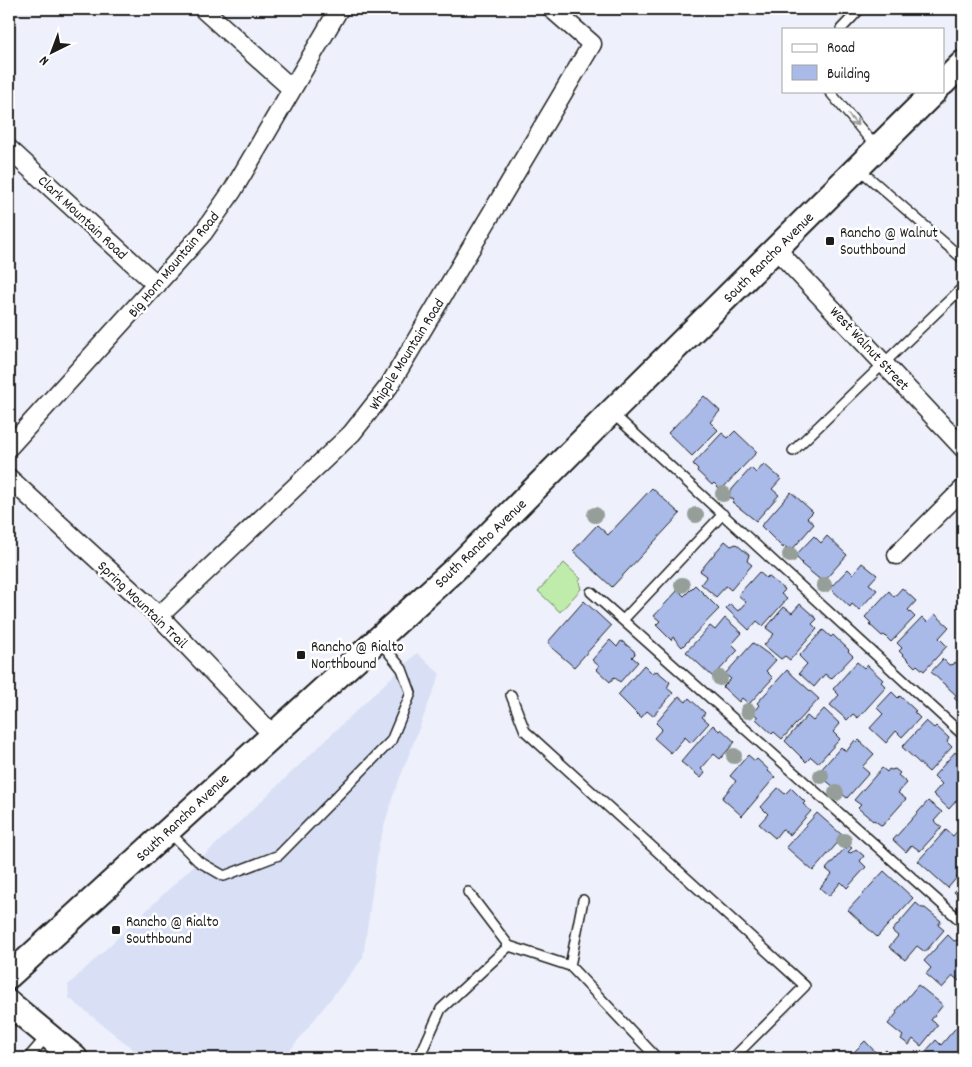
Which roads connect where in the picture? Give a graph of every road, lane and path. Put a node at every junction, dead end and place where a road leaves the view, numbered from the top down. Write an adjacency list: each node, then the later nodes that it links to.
1 (203, 9): 8 (street)
2 (339, 9): 8 (street, Big Horn Mountain Road)
3 (552, 9): 28 (street, Whipple Mountain Road)
4 (860, 9): 5 (lane)
5 (842, 28)
6 (963, 63): 7 (street)
7 (944, 82)
8 (292, 88): 16 (street, Big Horn Mountain Road)
9 (830, 92): 11 (lane, one-way to 11)
10 (934, 92): 11 (street, South Rancho Avenue)
11 (877, 148): 13 (street, South Rancho Avenue)
12 (9, 149): 16 (street, Clark Mountain Road)
13 (858, 168): 14 (street, South Rancho Avenue); 15 (lane)
14 (776, 249): 18 (street, West Walnut Street); 19 (street, South Rancho Avenue)
15 (963, 259)
16 (158, 285): 20 (street, Big Horn Mountain Road)
17 (963, 287): 18 (lane)
18 (884, 364): 21 (street, West Walnut Street); 22 (lane)
19 (611, 412): 25 (lane); 30 (street, South Rancho Avenue)
20 (9, 447)
21 (963, 448)
22 (793, 451)
23 (9, 478): 28 (street, Spring Mountain Trail)
24 (963, 490): 26 (street)
25 (723, 514): 29 (lane); 33 (lane)
26 (897, 555)
27 (592, 592): 29 (lane)
28 (159, 616): 32 (street, Spring Mountain Trail)
29 (623, 620): 37 (lane)
30 (378, 639): 32 (street, South Rancho Avenue); 34 (lane)
31 (511, 695): 47 (lane)
32 (272, 734): 34 (street, South Rancho Avenue)
33 (963, 735)
34 (168, 831): 40 (street, South Rancho Avenue)
35 (468, 892): 38 (lane)
36 (583, 900): 39 (lane)
37 (963, 923)
38 (509, 946): 39 (lane); 45 (lane)
39 (570, 966): 46 (lane)
40 (9, 976)
41 (9, 1003): 42 (street)
42 (48, 1035): 43 (lane); 44 (street)
43 (28, 1058)
44 (75, 1058)
45 (419, 1058)
46 (657, 1058)
47 (733, 1058)

